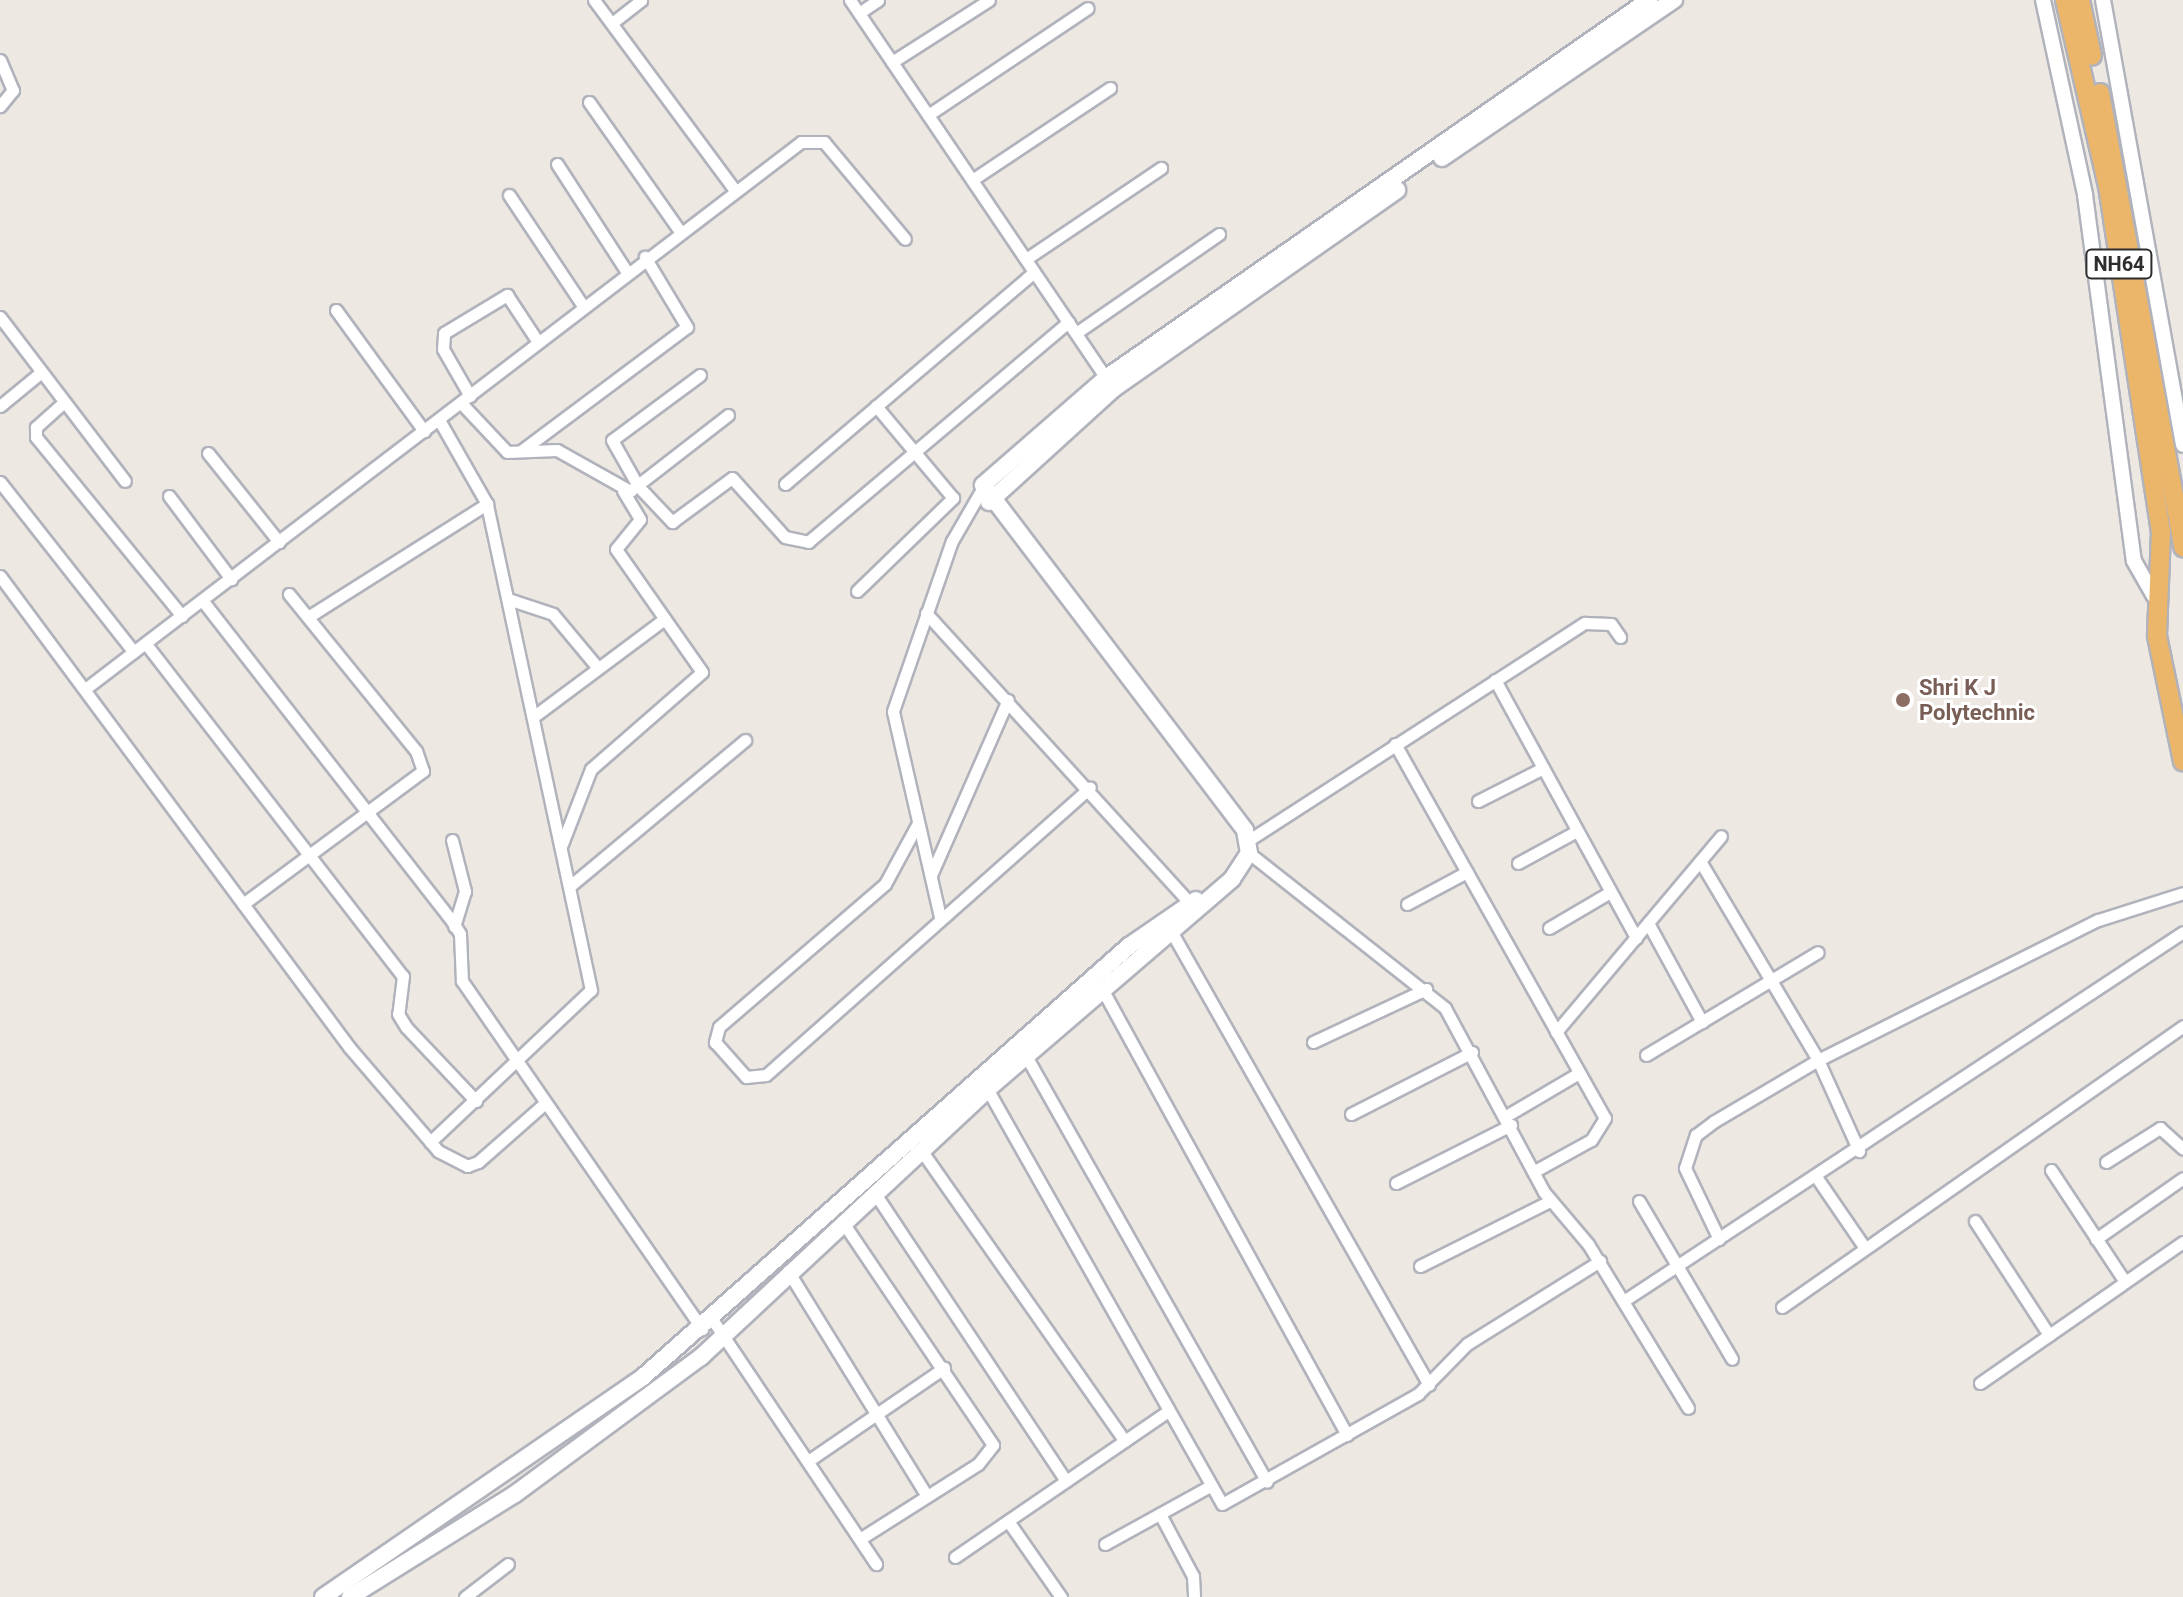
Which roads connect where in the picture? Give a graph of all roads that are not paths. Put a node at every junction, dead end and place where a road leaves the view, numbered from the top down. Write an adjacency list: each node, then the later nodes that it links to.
1 (594, 0): 14 (street)
2 (641, 0): 14 (street)
3 (850, 0): 13 (street)
4 (878, 0): 13 (street)
5 (989, 0): 16 (street)
6 (1649, 0): 41 (main road)
7 (1674, 0): 58 (main road)
8 (2043, 0): 67 (street)
9 (2065, 0): 67 (highway, NH64)
10 (2080, 0): 61 (highway, NH64)
11 (2103, 0): 49 (street, NH64)
12 (1088, 8): 20 (street)
13 (859, 13): 16 (street)
14 (612, 23): 24 (street)
15 (0, 60): 19 (street)
16 (892, 62): 20 (street)
17 (1110, 88): 23 (street)
18 (589, 102): 26 (street)
19 (0, 106)
20 (928, 115): 23 (street)
21 (557, 164): 31 (street)
22 (1161, 168): 30 (street)
23 (972, 180): 30 (street)
24 (733, 188): 26 (street); 28 (street)
25 (509, 195): 33 (street)
26 (679, 230): 29 (street)
27 (1219, 234): 37 (street)
28 (905, 239)
29 (645, 257): 31 (street); 50 (street)
30 (1026, 259): 32 (street)
31 (627, 272): 33 (street)
32 (1034, 272): 36 (street); 45 (street)
33 (583, 306): 38 (street)
34 (336, 310): 48 (street)
35 (0, 318): 39 (street)
36 (1068, 322): 37 (street); 52 (street)
37 (1076, 333): 41 (street)
38 (538, 342): 42 (street); 42 (street)
39 (40, 373): 43 (street); 44 (street)
40 (700, 375): 56 (street)
41 (1106, 378): 58 (main road)
42 (465, 399): 47 (street); 50 (street)
43 (64, 402): 53 (street); 71 (street)
44 (0, 406)
45 (876, 406): 52 (street); 55 (street)
46 (728, 415): 56 (street)
47 (439, 420): 48 (street); 60 (street)
48 (424, 431): 62 (street)
49 (2183, 445)
50 (521, 451): 57 (street)
51 (208, 453): 62 (street)
52 (917, 454): 56 (street); 65 (street)
53 (125, 481)
54 (0, 482): 76 (street)
55 (785, 484)
56 (638, 486): 57 (street)
57 (623, 491): 73 (street)
58 (986, 495): 70 (street); 94 (main road)
59 (169, 496): 64 (street)
60 (487, 504): 68 (street); 72 (street)
61 (2181, 539)
62 (279, 542): 64 (street)
63 (0, 576): 79 (street)
64 (231, 579): 69 (street)
65 (857, 591)
66 (289, 594): 72 (street)
67 (2154, 596): 84 (highway, NH64)
68 (508, 599): 77 (street); 81 (street)
69 (202, 600): 71 (street); 88 (street)
70 (926, 613): 80 (street); 89 (street)
71 (182, 616): 75 (street)
72 (308, 617): 88 (street)
73 (662, 621): 77 (street); 93 (street)
74 (1620, 637): 78 (street)
75 (146, 644): 76 (street); 95 (street)
76 (134, 652): 79 (street)
77 (598, 668): 81 (street)
78 (1495, 680): 83 (street); 85 (street)
79 (85, 689): 105 (street)
80 (1008, 700): 86 (street); 99 (street)
81 (533, 717): 93 (street)
82 (745, 740): 101 (street)
83 (1395, 744): 94 (street); 98 (street)
84 (2183, 761)
85 (1543, 768): 87 (street); 90 (street)
86 (1090, 787): 104 (street); 107 (street)
87 (1478, 801)
88 (368, 816): 95 (street); 109 (street)
89 (918, 823): 99 (street); 107 (street)
90 (1577, 831): 97 (street); 102 (street)
91 (1721, 836): 96 (street)
92 (452, 840): 109 (street)
93 (561, 846): 101 (street)
94 (1249, 847): 100 (main road); 117 (street)
95 (308, 858): 105 (street); 129 (street)
96 (1700, 861): 108 (street); 115 (street)
97 (1518, 863)
98 (1467, 872): 106 (street); 120 (street)
99 (931, 876): 107 (street)
100 (1232, 879): 104 (main road); 111 (main road)
101 (570, 886): 126 (street)
102 (1610, 892): 110 (street); 113 (street)
103 (2183, 893): 125 (street)
104 (1190, 903): 116 (main road)
105 (243, 904): 133 (street)
106 (1407, 904)
107 (940, 917)
108 (1648, 923): 113 (street); 118 (street)
109 (454, 926): 126 (street)
110 (1549, 928)
111 (1171, 931): 116 (main road); 165 (street)
112 (2183, 932): 136 (street)
113 (1636, 938): 120 (street)
114 (1818, 952): 115 (street)
115 (1772, 982): 118 (street); 125 (street)
116 (1098, 983): 124 (main road); 128 (main road); 169 (street)
117 (1426, 989): 121 (street); 122 (street)
118 (1702, 1022): 123 (street)
119 (2183, 1026): 151 (street)
120 (1556, 1032): 127 (street)
121 (1313, 1042)
122 (1472, 1052): 131 (street); 132 (street)
123 (1646, 1055)
124 (1026, 1056): 128 (main road); 173 (street)
125 (1818, 1060): 136 (street); 148 (street)
126 (518, 1063): 129 (street); 130 (street)
127 (1579, 1073): 132 (street); 139 (street)
128 (984, 1083): 135 (main road); 159 (main road); 167 (street)
129 (476, 1101): 133 (street)
130 (544, 1104): 133 (street); 159 (street)
131 (1351, 1114)
132 (1508, 1120): 139 (street); 142 (street)
133 (430, 1142)
134 (2183, 1149): 137 (street)
135 (921, 1150): 143 (main road); 170 (street)
136 (1859, 1151): 140 (street)
137 (2106, 1162)
138 (2051, 1170): 149 (street)
139 (1533, 1172): 144 (street)
140 (1817, 1178): 148 (street); 151 (street)
141 (2183, 1178): 149 (street)
142 (1396, 1183)
143 (874, 1192): 146 (main road); 172 (street)
144 (1550, 1201): 152 (street); 154 (street)
145 (1639, 1201): 153 (street)
146 (842, 1221): 155 (main road); 163 (street)
147 (1975, 1221): 161 (street)
148 (1719, 1239): 153 (street)
149 (2096, 1239): 156 (street)
150 (2183, 1242): 156 (street)
151 (1865, 1248): 158 (street)
152 (1600, 1261): 157 (street); 165 (street)
153 (1679, 1265): 157 (street); 162 (street)
154 (1420, 1266)
155 (787, 1271): 160 (main road); 168 (street)
156 (2125, 1282): 161 (street)
157 (1625, 1300): 166 (street)
158 (1782, 1307)
159 (707, 1324): 160 (street); 183 (main road)
160 (723, 1335): 171 (street); 183 (main road)
161 (2049, 1335): 164 (street)
162 (1732, 1359)
163 (944, 1368): 168 (street); 175 (street)
164 (1980, 1383)
165 (1429, 1385): 169 (street)
166 (1688, 1408)
167 (1168, 1411): 170 (street); 174 (street)
168 (876, 1414): 171 (street); 175 (street)
169 (1347, 1435): 173 (street)
170 (1125, 1441): 172 (street)
171 (808, 1461): 178 (street)
172 (1066, 1481): 177 (street)
173 (1267, 1482): 174 (street)
174 (1210, 1486): 176 (street)
175 (927, 1496): 178 (street)
176 (1160, 1514): 179 (street); 187 (street)
177 (1008, 1521): 180 (street); 186 (street)
178 (860, 1539): 182 (street)
179 (1105, 1544)
180 (955, 1557)
181 (508, 1564): 185 (street)
182 (876, 1564)
183 (352, 1592): 184 (main road)
184 (323, 1597)
185 (465, 1597)
186 (1061, 1597)
187 (1194, 1597)

